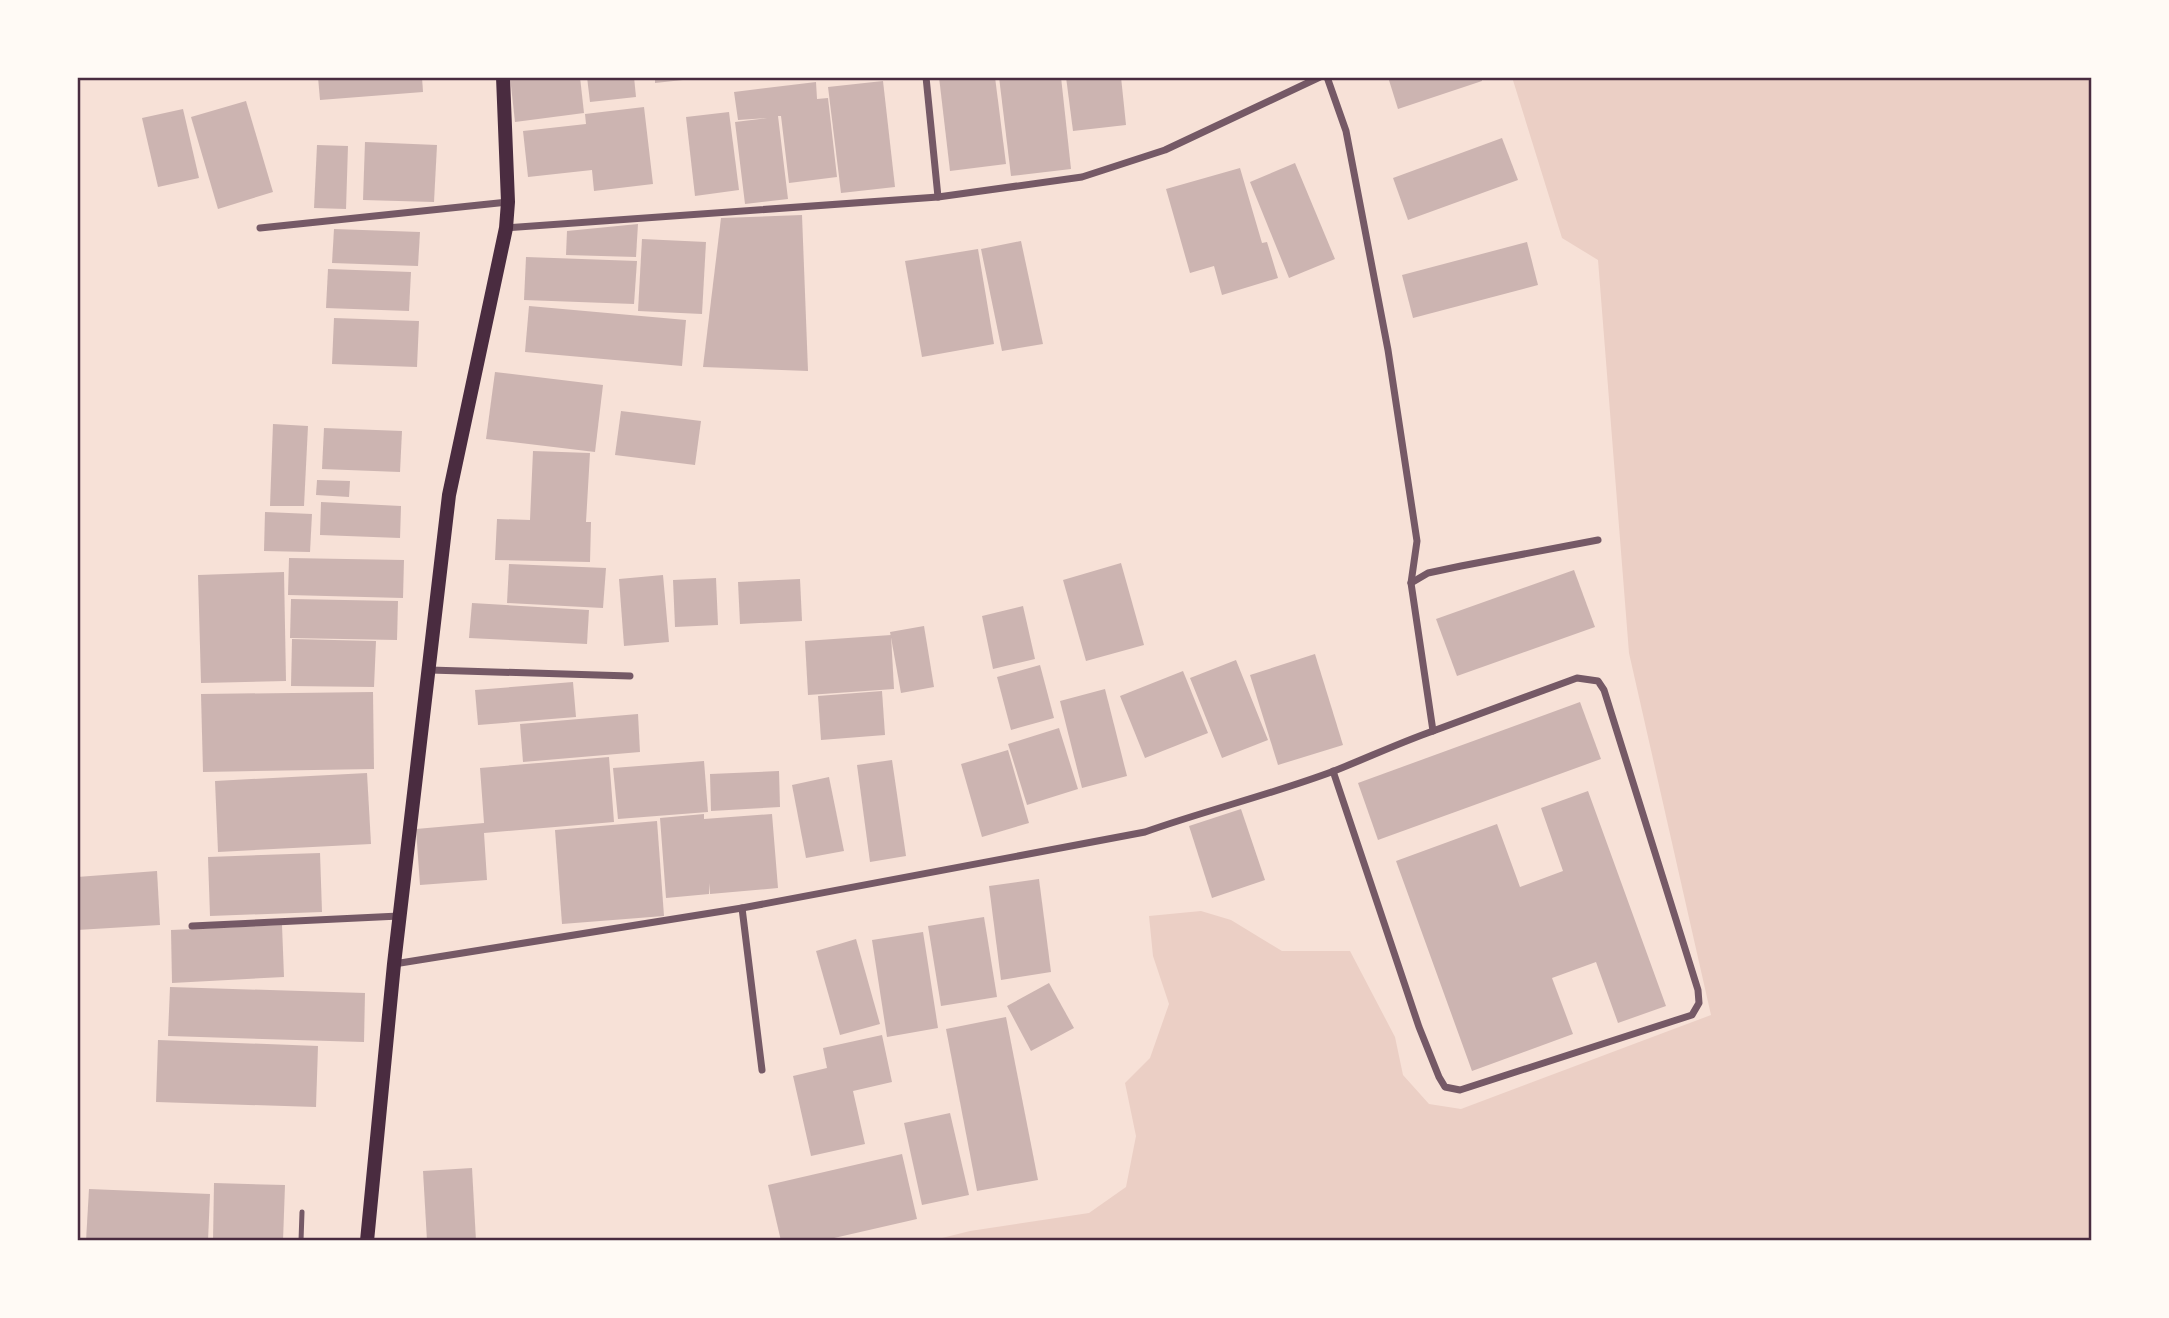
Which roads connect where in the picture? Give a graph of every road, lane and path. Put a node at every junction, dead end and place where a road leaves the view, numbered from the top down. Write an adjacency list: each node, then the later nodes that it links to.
1 (503, 77): 6 (main road)
2 (926, 77): 5 (street)
3 (1320, 77): 5 (street)
4 (1327, 77): 10 (street)
5 (938, 197): 8 (street)
6 (508, 202): 7 (street); 8 (main road)
7 (260, 228)
8 (506, 228): 11 (main road)
9 (1598, 540): 10 (street)
10 (1411, 583): 13 (street)
11 (430, 670): 12 (street); 16 (main road)
12 (630, 676)
13 (1433, 731): 14 (street); 14 (street)
14 (1333, 771): 15 (street)
15 (742, 908): 18 (street); 19 (street)
16 (400, 916): 17 (street); 18 (main road)
17 (192, 926)
18 (394, 964): 22 (main road)
19 (762, 1070)
20 (302, 1212): 21 (lane)
21 (301, 1241)
22 (367, 1241)

